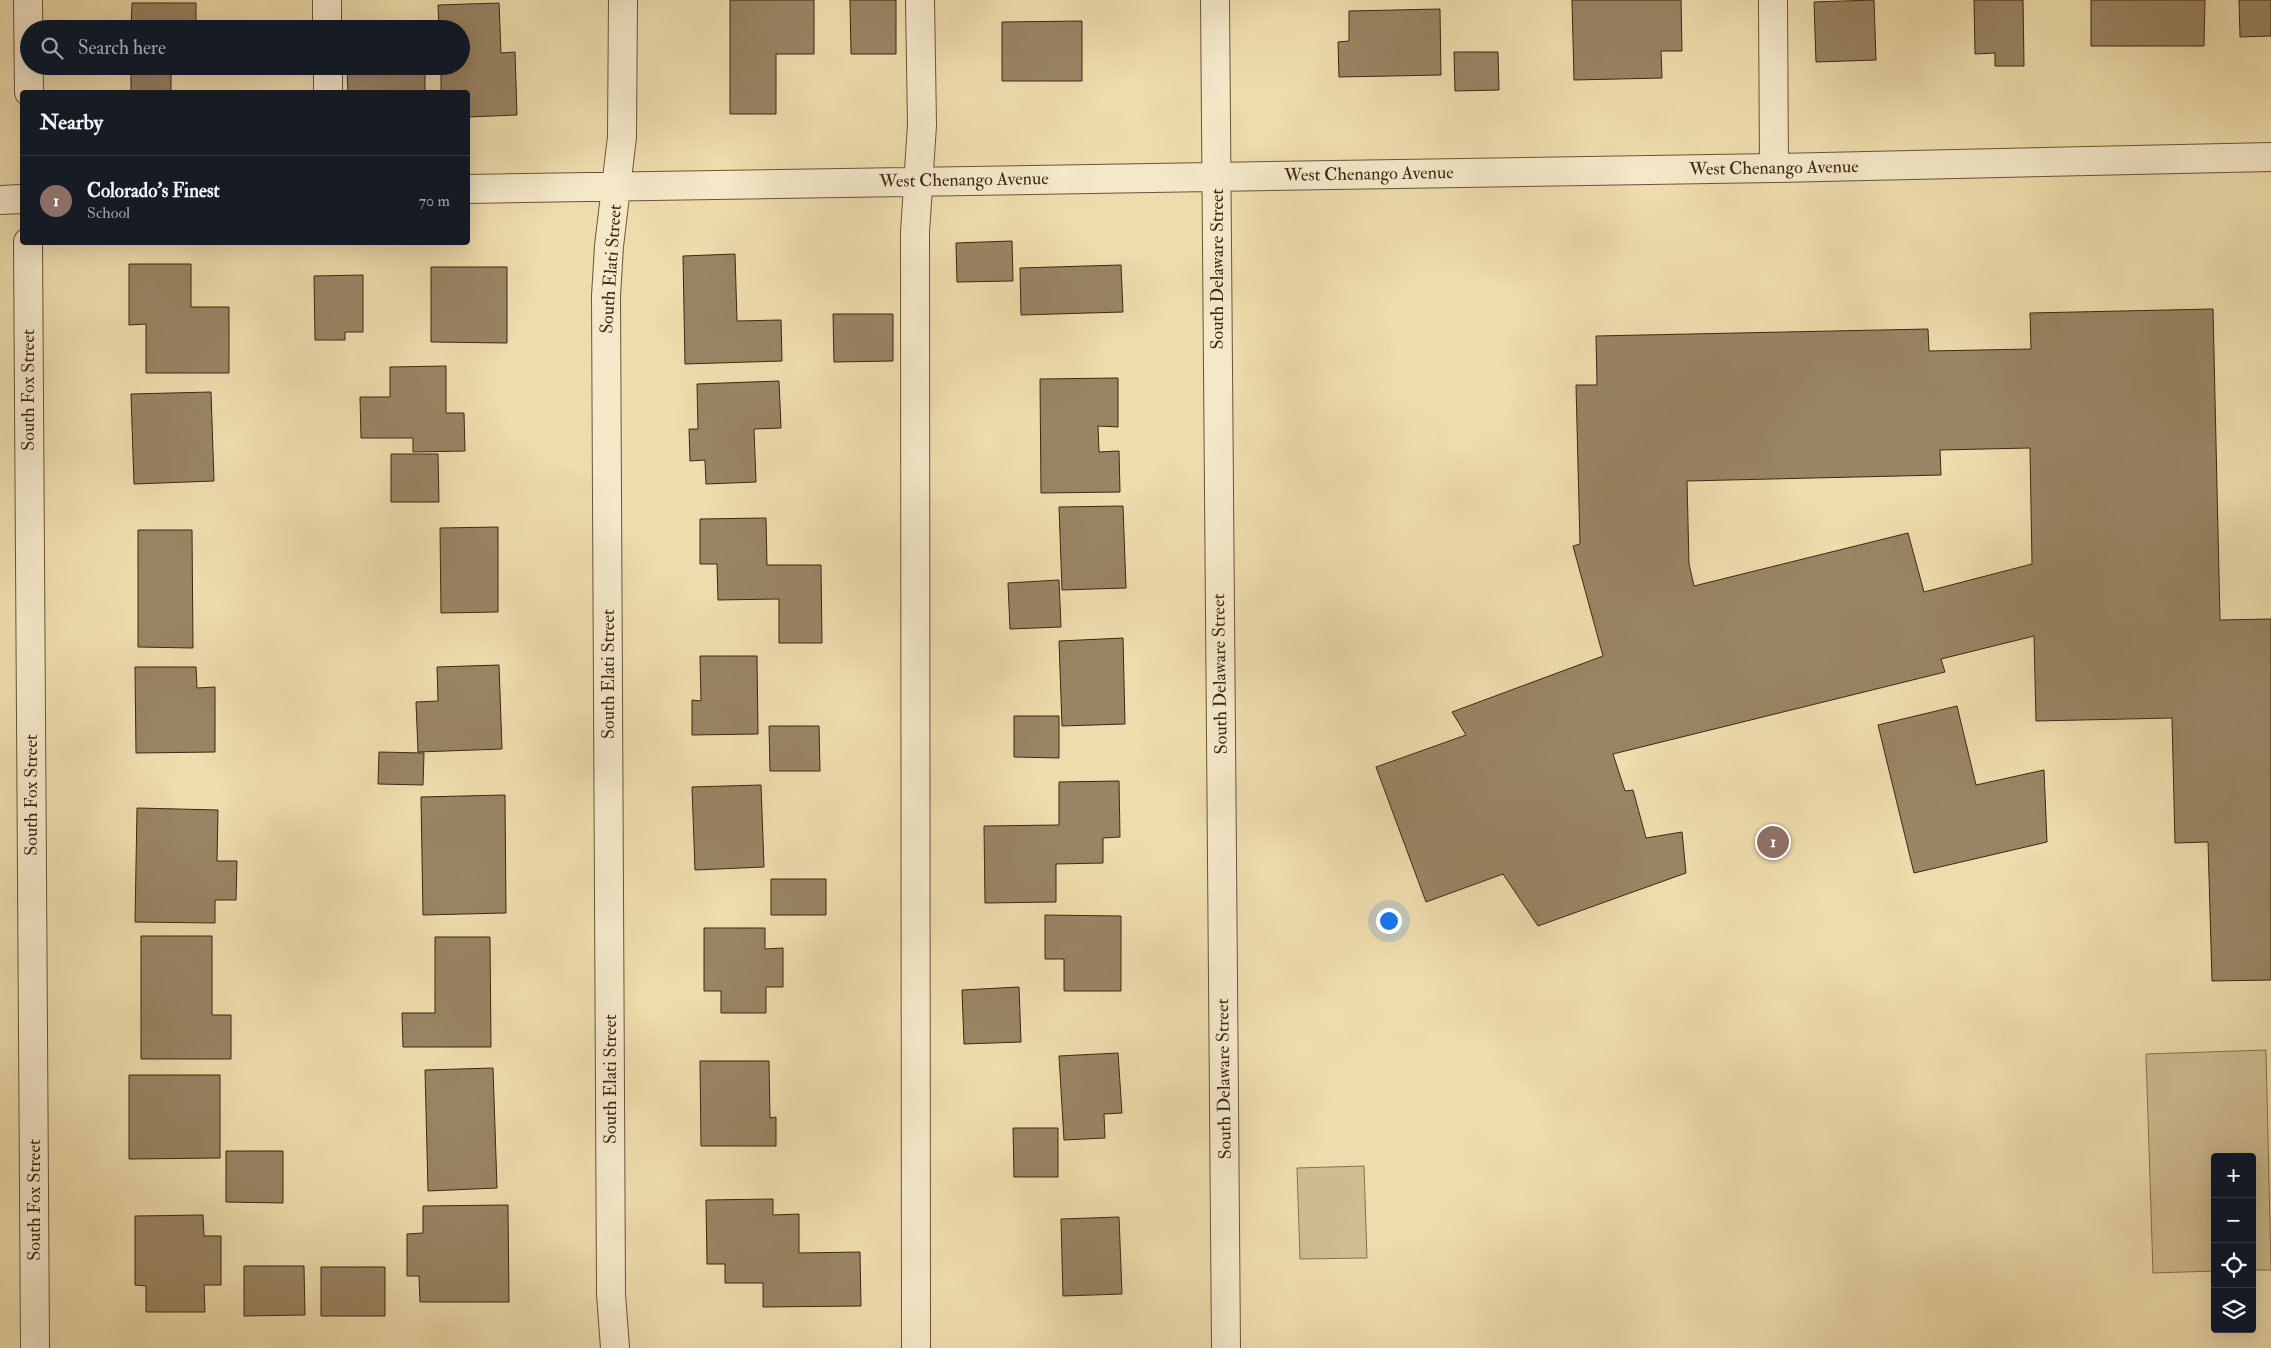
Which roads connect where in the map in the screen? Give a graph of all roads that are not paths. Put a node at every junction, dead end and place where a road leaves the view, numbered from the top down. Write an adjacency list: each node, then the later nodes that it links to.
1 (28, 0): 7 (street)
2 (327, 0): 8 (street)
3 (623, 0): 17 (street, South Elati Street)
4 (920, 0): 16 (street)
5 (1215, 0): 15 (street, South Delaware Street)
6 (1773, 0): 14 (street)
7 (28, 20)
8 (327, 20)
9 (29, 75): 11 (street)
10 (328, 75): 12 (street)
11 (29, 90)
12 (328, 90)
13 (2271, 157): 14 (street, West Chenango Avenue)
14 (1774, 168): 15 (street, West Chenango Avenue)
15 (1216, 177): 16 (street, West Chenango Avenue); 25 (street, South Delaware Street)
16 (917, 181): 17 (street, West Chenango Avenue); 24 (street)
17 (616, 186): 18 (street, West Chenango Avenue); 23 (street, South Elati Street)
18 (470, 189)
19 (0, 200): 20 (street)
20 (20, 200)
21 (28, 245): 22 (street, South Fox Street)
22 (35, 1348)
23 (615, 1348)
24 (916, 1348)
25 (1226, 1348)

